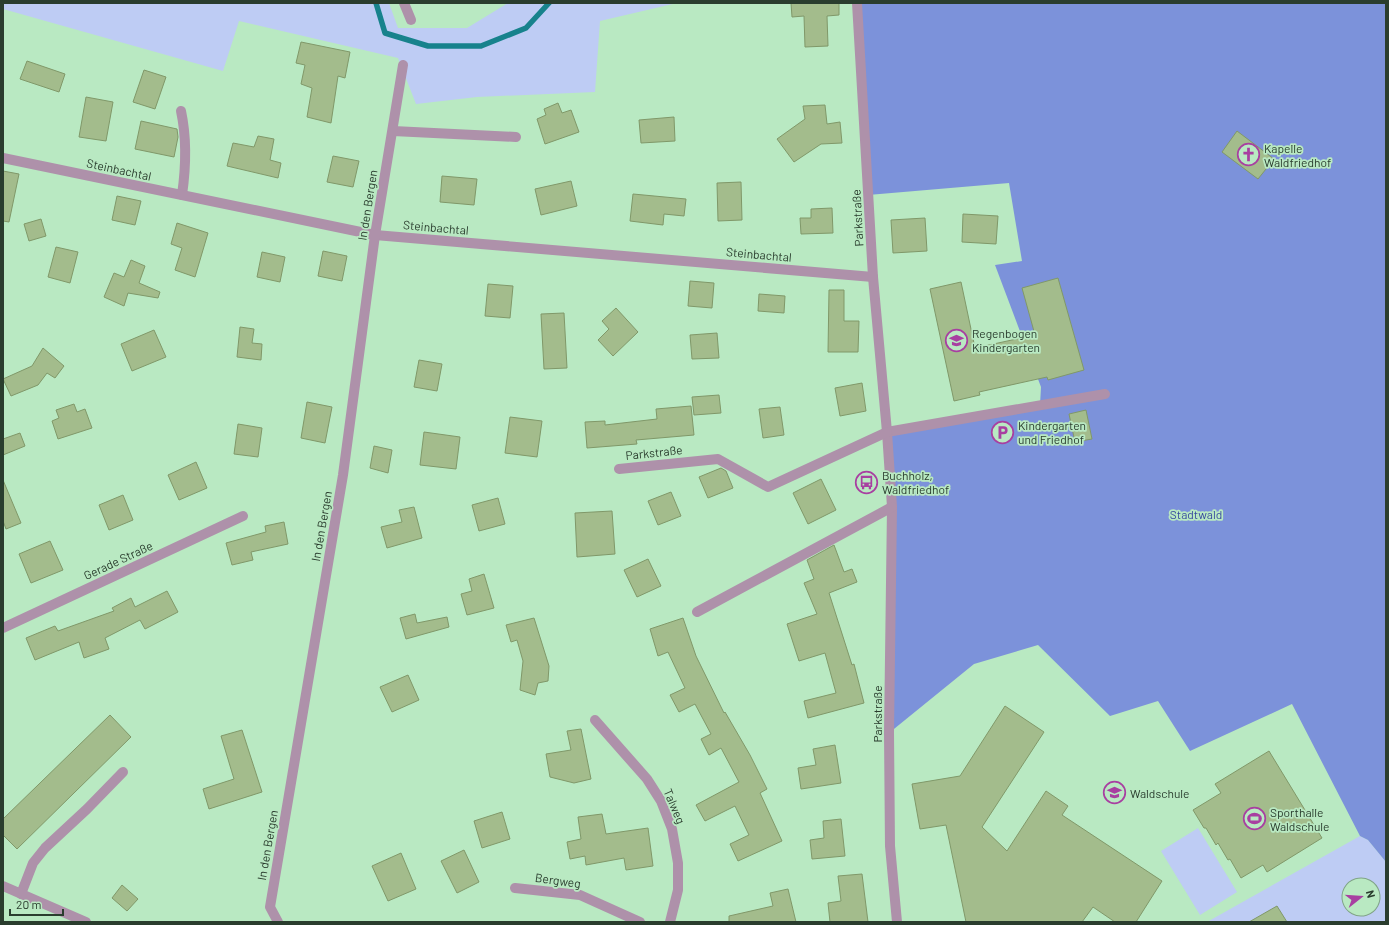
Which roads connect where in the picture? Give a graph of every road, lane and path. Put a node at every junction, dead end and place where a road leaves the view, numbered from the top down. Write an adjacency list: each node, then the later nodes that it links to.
1 (404, 3): 3 (street)
2 (857, 3): 11 (street, Parkstraße)
3 (411, 20)
4 (403, 65): 6 (street, In den Bergen)
5 (181, 111): 9 (street)
6 (392, 131): 7 (street); 10 (street, In den Bergen)
7 (516, 137)
8 (3, 158): 9 (street, Steinbachtal)
9 (182, 195): 10 (street, Steinbachtal)
10 (375, 235): 11 (street, Steinbachtal); 25 (street, In den Bergen)
11 (873, 277): 13 (street, Parkstraße)
12 (1105, 394): 13 (street)
13 (887, 432): 14 (street, Parkstraße); 15 (street, Parkstraße)
14 (619, 469)
15 (892, 507): 17 (street); 28 (street, Parkstraße)
16 (243, 516): 18 (street, Gerade Straße)
17 (697, 612)
18 (3, 628)
19 (595, 720): 27 (street, Talweg)
20 (123, 772): 23 (street)
21 (3, 886): 23 (street)
22 (516, 888): 26 (street, Bergweg)
23 (21, 894): 24 (street)
24 (86, 922)
25 (278, 922)
26 (640, 922)
27 (670, 922)
28 (897, 922)

